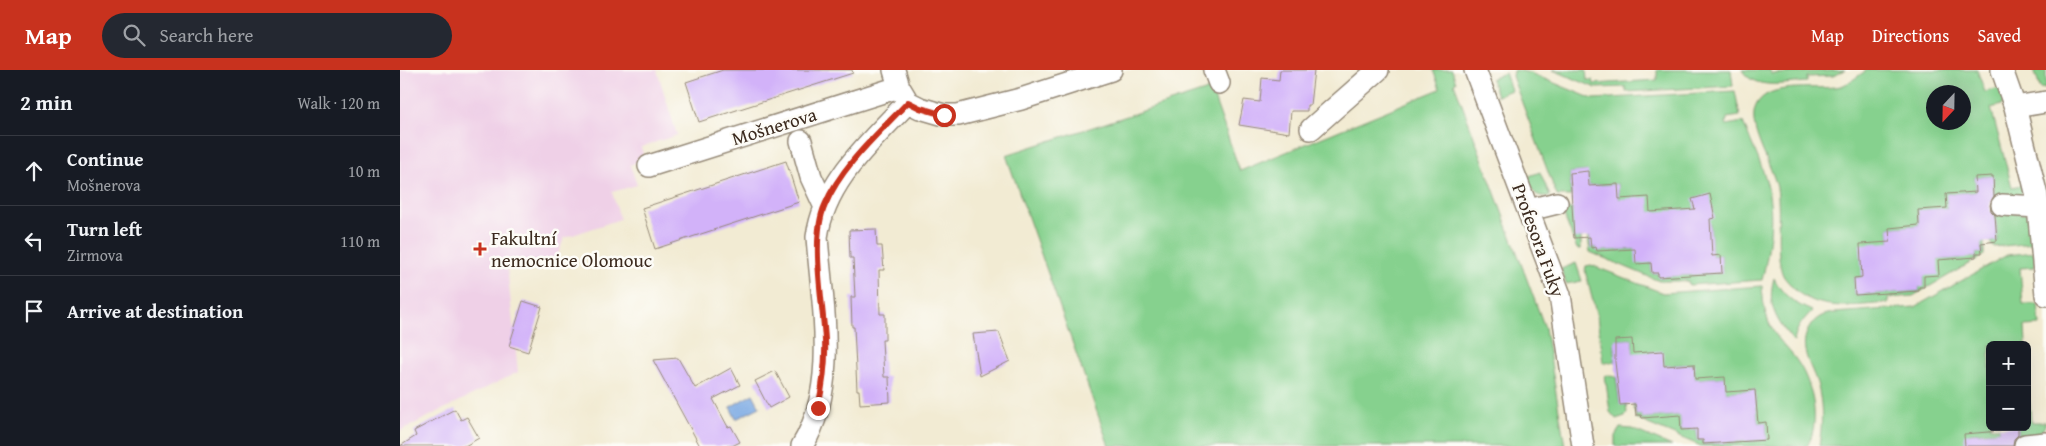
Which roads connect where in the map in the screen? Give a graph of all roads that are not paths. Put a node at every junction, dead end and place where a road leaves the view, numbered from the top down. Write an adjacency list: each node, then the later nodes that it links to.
1 (1111, 70): 5 (street)
2 (1378, 70): 8 (street)
3 (1475, 70): 15 (street, Profesora Fuky)
4 (2002, 70): 7 (street)
5 (901, 86): 10 (street, Mošnerova); 12 (street)
6 (2046, 102): 7 (street)
7 (2015, 107): 14 (street)
8 (1310, 129)
9 (801, 140): 12 (street)
10 (649, 166)
11 (1557, 203): 15 (street)
12 (824, 205): 20 (street)
13 (2002, 205): 14 (street)
14 (2039, 207): 16 (street)
15 (1529, 210): 21 (street, Profesora Fuky)
16 (2044, 239): 17 (street)
17 (2046, 295)
18 (2046, 443): 19 (street)
19 (2025, 445)
20 (802, 446)
21 (1583, 446)

